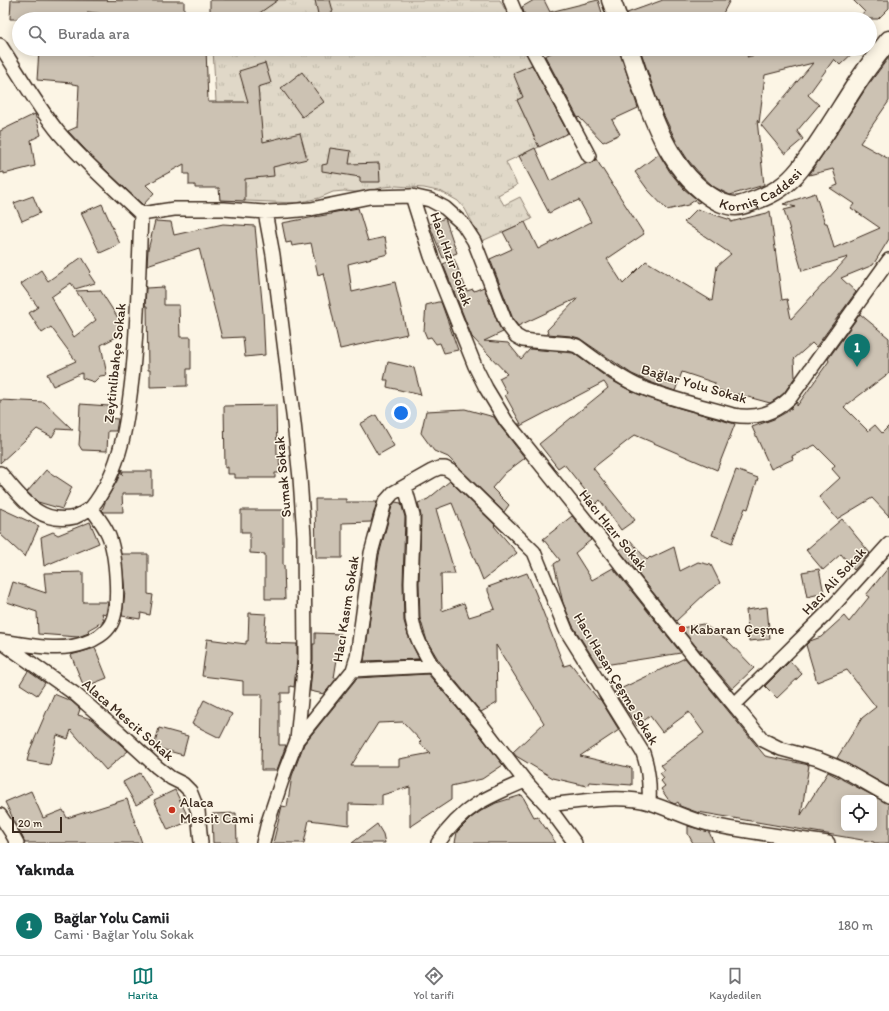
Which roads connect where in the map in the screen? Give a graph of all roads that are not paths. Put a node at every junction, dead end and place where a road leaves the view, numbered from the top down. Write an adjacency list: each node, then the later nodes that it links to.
1 (510, 0): 3 (street)
2 (611, 0): 4 (main road)
3 (515, 12)
4 (615, 12)
5 (889, 40): 8 (main road, Korniş Caddesi)
6 (0, 45): 12 (street)
7 (536, 56): 9 (street)
8 (632, 56)
9 (588, 156)
10 (412, 196): 11 (street, Bağlar Yolu Sokak); 13 (street, Bağlar Yolu Sokak); 21 (street, Hacı Hızır Sokak)
11 (265, 212): 12 (street, Bağlar Yolu Sokak); 22 (street, Sumak Sokak)
12 (141, 214): 16 (street, Zeytinlibahçe Sokak)
13 (889, 260)
14 (0, 473): 16 (street)
15 (405, 487): 19 (street); 20 (street, Hacı Kasım Sokak); 25 (street, Hacı Hasan Çeşme Sokak)
16 (91, 508): 18 (street)
17 (889, 544): 21 (street, Hacı Ali Sokak)
18 (0, 641): 29 (street, Alaca Mescit Sokak)
19 (432, 666): 20 (street); 23 (street)
20 (353, 670): 22 (street, Hacı Kasım Sokak)
21 (734, 705): 24 (street, Hacı Hızır Sokak)
22 (297, 740): 30 (street, Hacı Kasım Sokak)
23 (525, 781): 26 (street); 31 (street)
24 (889, 796)
25 (649, 803): 26 (street); 33 (street)
26 (547, 805): 32 (street)
27 (0, 815): 28 (street)
28 (17, 843)
29 (201, 843)
30 (263, 843)
31 (438, 843)
32 (575, 843)
33 (828, 843)

